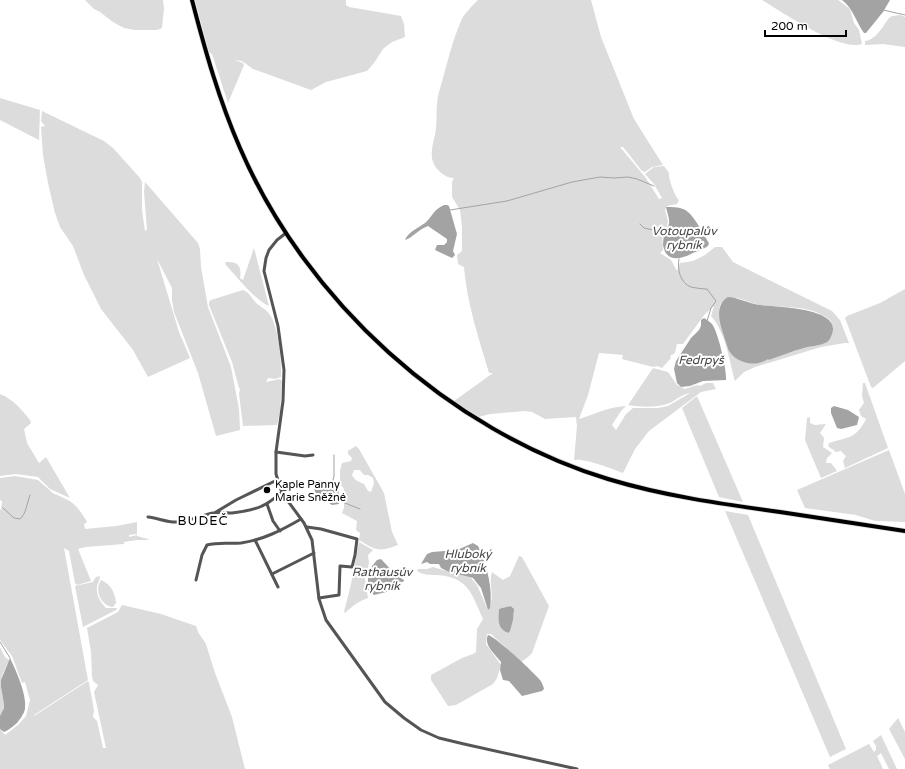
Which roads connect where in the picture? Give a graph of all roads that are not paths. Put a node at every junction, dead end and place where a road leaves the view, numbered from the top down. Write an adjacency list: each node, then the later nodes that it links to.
1 (192, 0): 2 (main road)
2 (286, 233): 3 (street); 14 (main road)
3 (276, 452): 4 (street); 5 (street)
4 (313, 455)
5 (277, 480): 7 (street); 9 (street)
6 (300, 482): 7 (street)
7 (282, 493): 8 (street); 11 (street)
8 (267, 504): 9 (street); 13 (street)
9 (214, 513): 10 (street)
10 (148, 517)
11 (301, 519): 12 (street); 13 (street)
12 (307, 527): 16 (street); 20 (street)
13 (280, 531): 15 (street)
14 (905, 531)
15 (255, 540): 17 (street); 18 (street)
16 (314, 553): 17 (street); 20 (street)
17 (272, 574): 19 (street)
18 (196, 580)
19 (278, 587)
20 (319, 598): 21 (street)
21 (575, 769)

